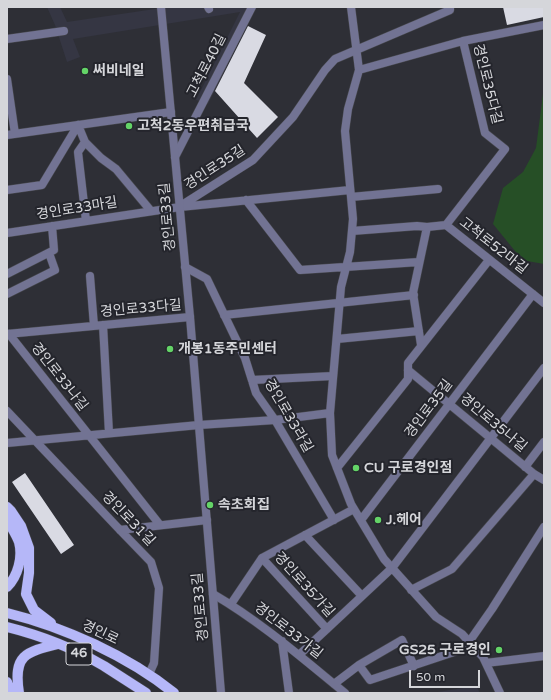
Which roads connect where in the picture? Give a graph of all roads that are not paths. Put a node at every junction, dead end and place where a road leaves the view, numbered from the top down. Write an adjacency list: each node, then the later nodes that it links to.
1 (161, 7): 12 (street, 경인로33길)
2 (252, 7): 17 (street, 고척로40길)
3 (351, 7): 9 (street)
4 (450, 7): 9 (street, 경인로35길)
5 (544, 25): 8 (street, 경인로35다길)
6 (64, 31): 7 (street)
7 (7, 39)
8 (463, 41): 10 (street, 경인로35다길); 16 (street, 경인로35다길)
9 (356, 49): 10 (street); 22 (street, 경인로35길)
10 (359, 70): 20 (street)
11 (7, 80): 14 (street)
12 (171, 112): 13 (street); 17 (street, 경인로33길)
13 (78, 125): 14 (street); 15 (street); 18 (street)
14 (11, 134)
15 (85, 142): 23 (street, 경인로33마길); 24 (street)
16 (505, 149): 26 (street, 고척로52마길)
17 (175, 158): 22 (street, 경인로33길)
18 (7, 190)
19 (438, 190): 20 (street, 경인로35길)
20 (350, 193): 21 (street, 경인로35길); 28 (street)
21 (246, 200): 22 (street, 경인로35길); 34 (street)
22 (180, 207): 23 (street, 경인로33마길); 33 (street, 경인로33길)
23 (151, 211): 24 (street, 경인로33마길)
24 (86, 221): 25 (street, 경인로33마길)
25 (52, 226): 29 (street, 경인로33마길); 30 (street)
26 (446, 226): 27 (street); 31 (street, 고척로52마길)
27 (427, 227): 28 (street); 32 (street)
28 (352, 231): 34 (street)
29 (7, 233)
30 (48, 253): 35 (street); 37 (street)
31 (489, 260): 38 (street, 고척로52마길); 49 (street)
32 (420, 262): 34 (street); 39 (street)
33 (185, 267): 42 (street, 경인로33라길); 43 (street, 경인로33길)
34 (346, 268): 40 (street)
35 (7, 274)
36 (90, 276): 45 (street, 경인로33다길)
37 (7, 294)
38 (533, 294): 41 (street, 고척로52마길); 54 (street, 경인로35길)
39 (414, 296): 40 (street); 46 (street)
40 (340, 302): 42 (street); 48 (street)
41 (544, 302)
42 (224, 315): 53 (street, 경인로33라길)
43 (190, 317): 44 (street, 경인로33다길); 58 (street, 경인로33길)
44 (103, 325): 45 (street, 경인로33다길); 59 (street, 경인로33나길)
45 (94, 326): 47 (street, 경인로33다길)
46 (419, 331): 48 (street); 49 (street)
47 (8, 334): 60 (street, 경인로33나길)
48 (337, 339): 52 (street)
49 (421, 345): 51 (street)
50 (544, 368): 61 (street)
51 (408, 370): 54 (street, 경인로35나길); 66 (street)
52 (333, 376): 53 (street); 56 (street)
53 (252, 380): 57 (street, 경인로33라길)
54 (450, 403): 61 (street, 경인로35나길); 74 (street, 경인로35길)
55 (7, 411): 62 (street, 경인로31길)
56 (330, 413): 57 (street); 66 (street)
57 (275, 420): 58 (street); 73 (street, 경인로33라길)
58 (199, 425): 59 (street); 72 (street, 경인로33길)
59 (109, 433): 60 (street)
60 (89, 435): 62 (street); 75 (street, 경인로33나길)
61 (491, 438): 65 (street, 경인로35나길); 80 (street)
62 (34, 440): 64 (street); 77 (street, 경인로31길)
63 (544, 442): 65 (street)
64 (7, 443)
65 (525, 467): 67 (street, 경인로35나길)
66 (337, 468): 70 (street)
67 (534, 474): 68 (street, 경인로35나길); 82 (street)
68 (544, 480)
69 (7, 507): 89 (main road)
70 (354, 509): 73 (street, 경인로35가길); 74 (street)
71 (7, 519): 81 (main road)
72 (207, 520): 75 (street); 83 (street, 경인로33길)
73 (334, 520): 78 (street, 경인로35가길)
74 (361, 520): 80 (street)
75 (160, 525): 77 (street)
76 (544, 527): 92 (street)
77 (120, 530): 98 (street, 경인로31길)
78 (305, 535): 79 (street, 경인로35가길); 84 (street)
79 (262, 558): 85 (street, 경인로35가길); 88 (street, 경인로35가길)
80 (392, 568): 82 (street); 84 (street)
81 (7, 587)
82 (411, 590): 92 (street)
83 (213, 594): 85 (street, 경인로33가길); 105 (street, 경인로33길)
84 (362, 596): 88 (street)
85 (231, 604): 90 (street, 경인로33가길)
86 (7, 613): 89 (main road, 경인로 / 46)
87 (7, 627): 91 (main road, 경인로 / 46)
88 (327, 629): 93 (street)
89 (61, 630): 98 (main road, 경인로 / 46)
90 (282, 641): 93 (street, 경인로33가길); 106 (street)
91 (58, 644): 102 (main road); 103 (main road, 경인로 / 46)
92 (470, 644): 95 (street); 97 (street)
93 (299, 655): 100 (street, 경인로33가길)
94 (544, 656): 95 (street)
95 (486, 663): 108 (street)
96 (358, 665): 97 (street); 97 (street); 100 (street)
97 (414, 666)
98 (148, 674): 104 (main road, 경인로 / 46)
99 (7, 682): 101 (main road)
100 (334, 684): 107 (street, 경인로33가길)
101 (11, 693)
102 (19, 693)
103 (146, 693)
104 (174, 693)
105 (221, 693)
106 (289, 693)
107 (345, 693)
108 (500, 693)

